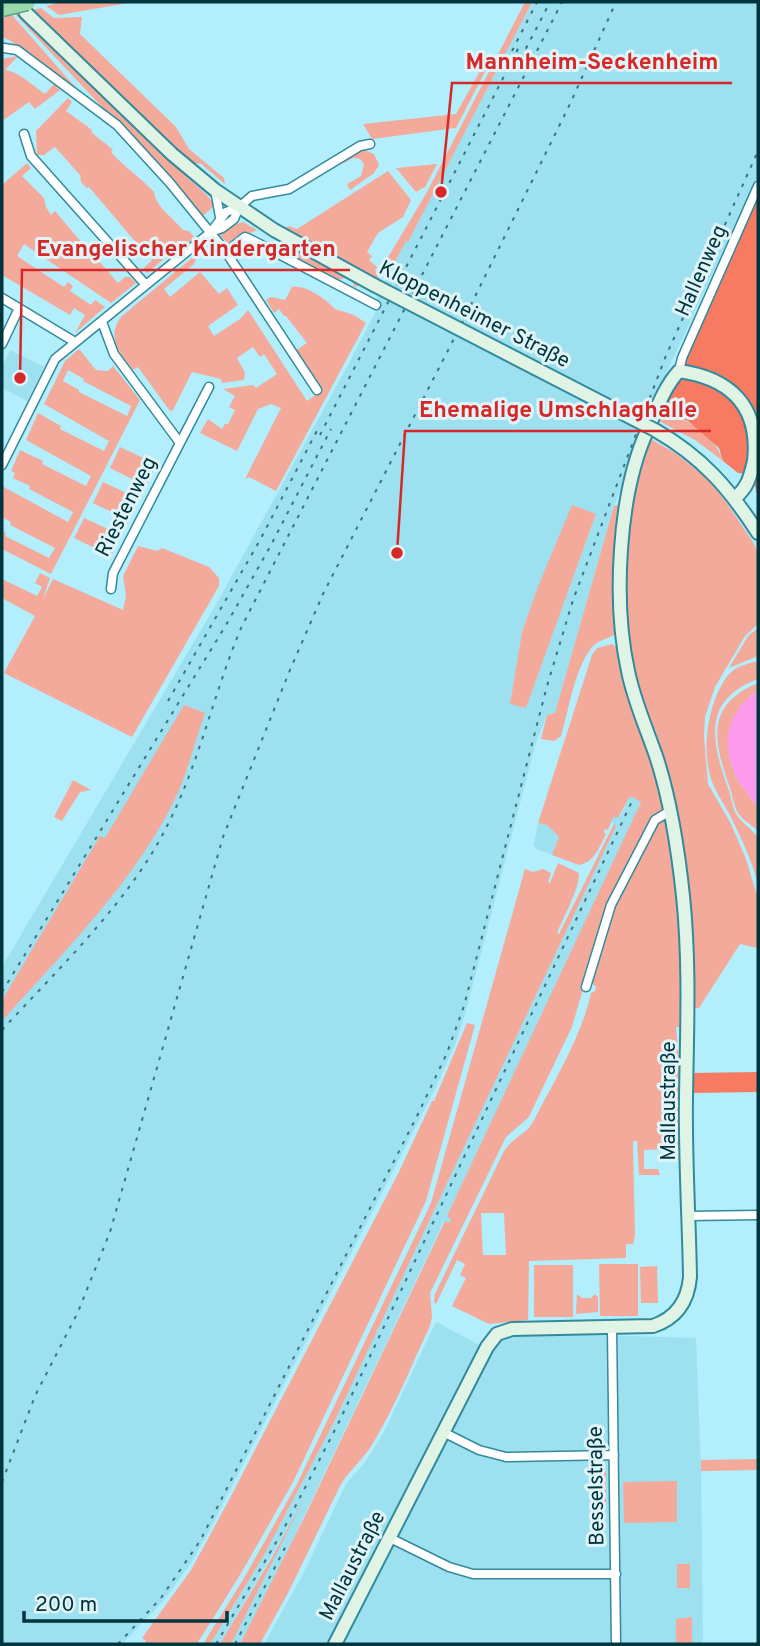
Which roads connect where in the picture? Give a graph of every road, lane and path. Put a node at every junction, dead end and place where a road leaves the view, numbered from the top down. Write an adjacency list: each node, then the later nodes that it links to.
1 (26, 7): 2 (highway, bridge); 7 (street, Kloppenheimer Straße)
2 (2, 8)
3 (4, 48): 10 (street)
4 (24, 134): 14 (street)
5 (370, 144): 8 (street)
6 (758, 187): 21 (street, Hallenweg)
7 (215, 190): 8 (street, Kloppenheimer Straße); 9 (street)
8 (239, 207): 9 (street); 10 (street); 26 (street, Kloppenheimer Straße, bridge)
9 (220, 217): 10 (street)
10 (211, 232): 13 (street); 14 (street)
11 (255, 233): 12 (street)
12 (245, 237): 13 (street); 16 (street)
13 (226, 252): 23 (street)
14 (146, 285): 18 (street)
15 (2, 298): 17 (street)
16 (376, 305)
17 (19, 308): 19 (street); 20 (street)
18 (102, 322): 19 (street); 24 (street, Riestenweg)
19 (75, 342): 25 (street)
20 (2, 344)
21 (680, 371): 26 (street); 29 (street, Mallaustraße)
22 (209, 387): 24 (street, Riestenweg)
23 (317, 390)
24 (180, 443): 28 (street, Riestenweg)
25 (2, 465)
26 (732, 494): 27 (street, Kloppenheimer Straße)
27 (758, 533)
28 (111, 589)
29 (670, 811): 30 (street); 32 (street, Mallaustraße)
30 (586, 987)
31 (758, 1215): 32 (street)
32 (689, 1216): 33 (street, Mallaustraße)
33 (611, 1328): 34 (street, Mallaustraße); 35 (street, Besselstraße)
34 (443, 1432): 35 (street); 36 (street, Mallaustraße)
35 (614, 1455): 37 (street, Besselstraße)
36 (390, 1538): 37 (street); 38 (street, Mallaustraße)
37 (616, 1574): 39 (street, Besselstraße)
38 (335, 1644)
39 (616, 1644)

